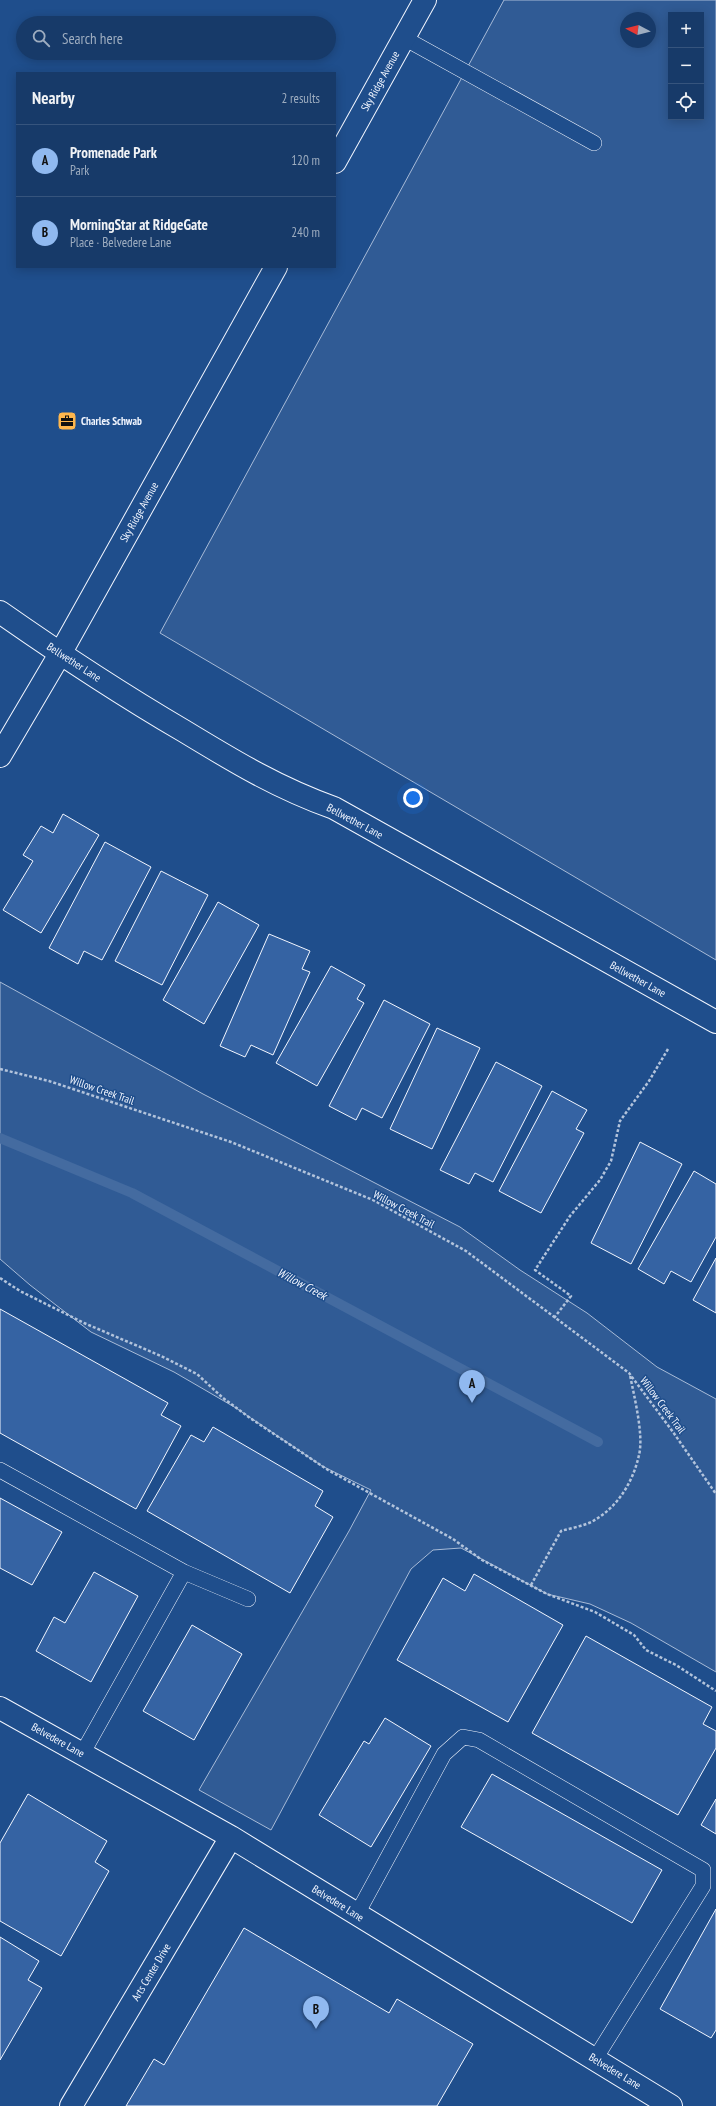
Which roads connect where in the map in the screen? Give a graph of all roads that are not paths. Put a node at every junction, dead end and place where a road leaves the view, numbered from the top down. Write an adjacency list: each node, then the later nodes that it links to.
1 (425, 0): 2 (street, Sky Ridge Avenue)
2 (404, 38): 3 (lane); 4 (street, Sky Ridge Avenue)
3 (594, 142)
4 (336, 160)
5 (275, 268): 7 (street, Sky Ridge Avenue)
6 (0, 612): 7 (street, Bellwether Lane)
7 (60, 654): 8 (street, Sky Ridge Avenue); 9 (street, Bellwether Lane)
8 (0, 756)
9 (716, 1022)
10 (0, 1470): 11 (lane)
11 (184, 1572): 12 (lane); 14 (lane)
12 (248, 1600)
13 (0, 1708): 14 (street, Belvedere Lane)
14 (82, 1754): 15 (street, Belvedere Lane)
15 (230, 1837): 16 (street, Belvedere Lane); 18 (street, Arts Center Drive)
16 (357, 1914): 17 (street, Belvedere Lane); 17 (lane)
17 (595, 2060): 19 (street, Belvedere Lane)
18 (71, 2106)
19 (671, 2106)

